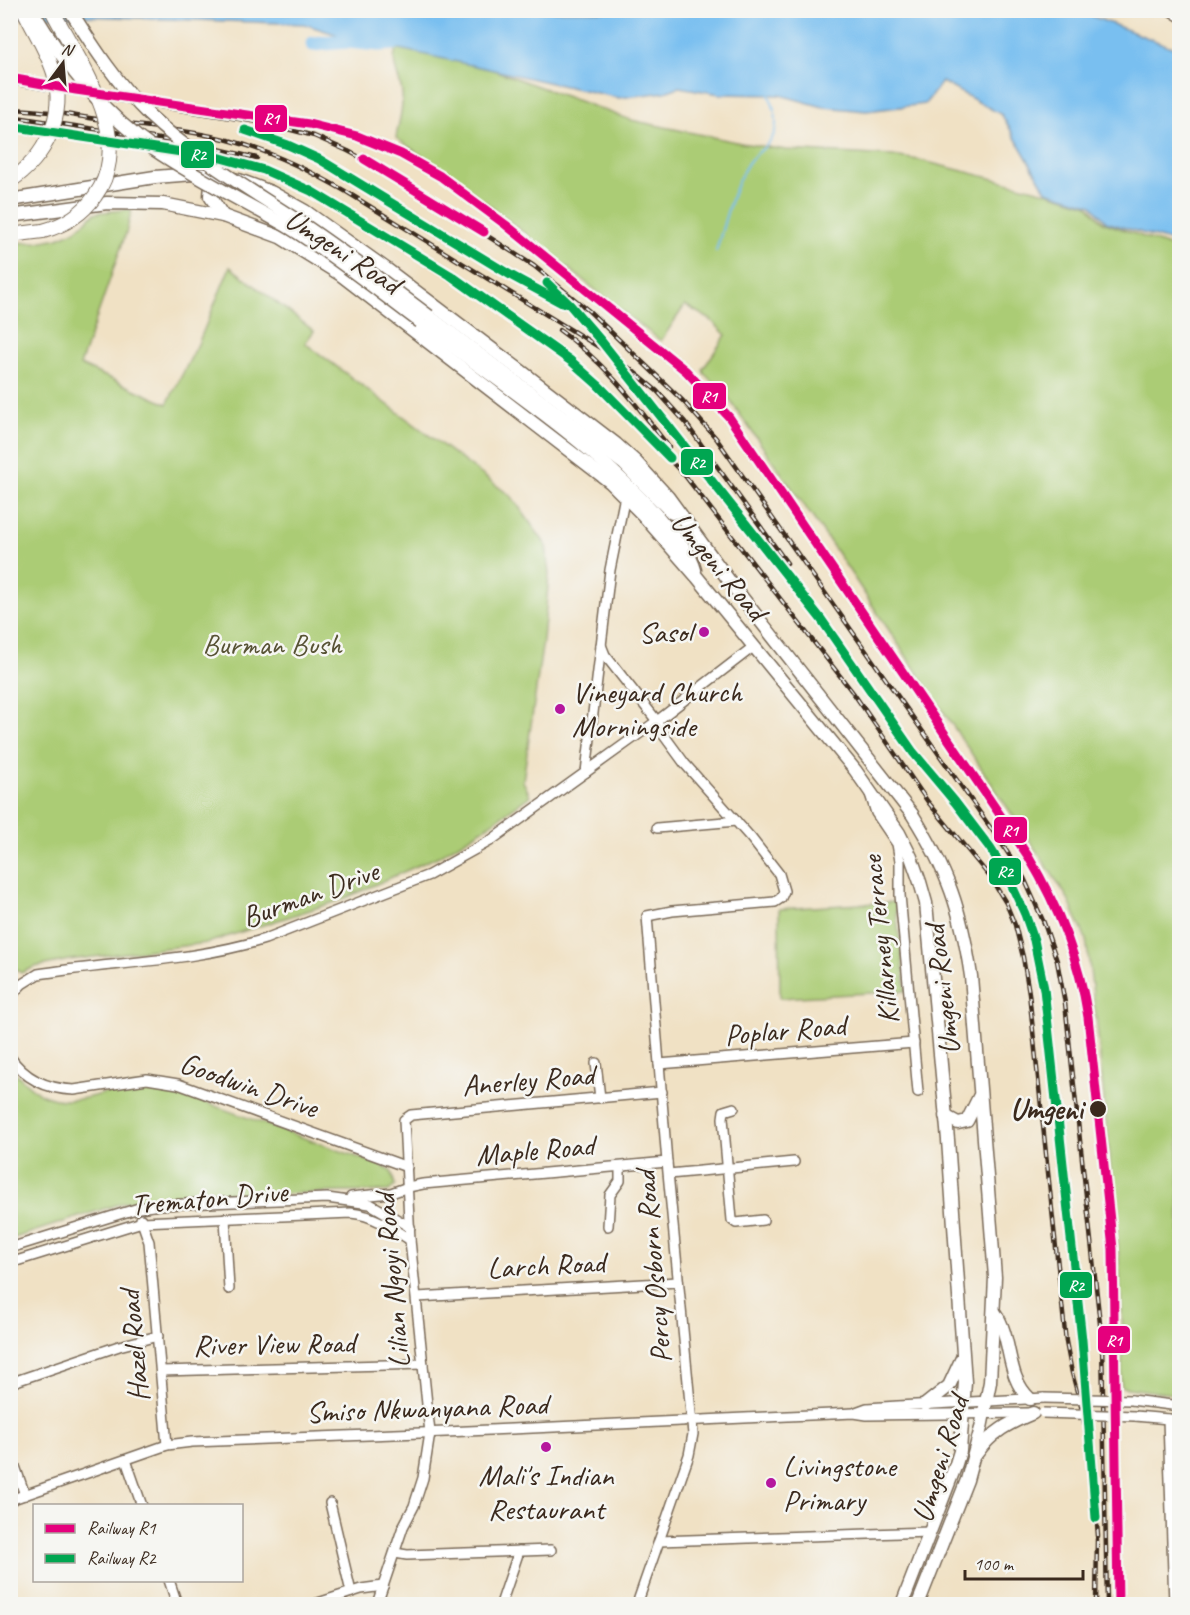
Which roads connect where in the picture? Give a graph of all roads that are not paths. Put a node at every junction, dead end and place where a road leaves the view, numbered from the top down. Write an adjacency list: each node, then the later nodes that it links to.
1 (24, 10): 8 (highway, bridge)
2 (32, 10): 13 (main road, bridge)
3 (52, 10): 12 (highway, bridge)
4 (70, 10): 13 (main road, bridge)
5 (1172, 10): 6 (main road)
6 (1179, 15)
7 (212, 175): 9 (main road, Umgeni Road); 11 (main road); 15 (main road, Umgeni Road)
8 (10, 181)
9 (10, 200)
10 (10, 216): 11 (main road, Umgeni Road)
11 (223, 216): 14 (main road, Umgeni Road)
12 (10, 235)
13 (424, 319): 15 (main road); 16 (main road)
14 (625, 496): 16 (main road, Umgeni Road); 17 (street)
15 (705, 549): 31 (main road, Umgeni Road)
16 (698, 577): 18 (main road, Umgeni Road)
17 (601, 645): 19 (street); 20 (street)
18 (753, 647): 19 (street, Burman Drive); 21 (main road, Umgeni Road)
19 (657, 721): 20 (street, Burman Drive); 22 (street)
20 (586, 772): 24 (street, Burman Drive)
21 (869, 789): 25 (street, Killarney Terrace); 34 (main road, Umgeni Road)
22 (736, 821): 23 (street); 28 (street, Percy Osborn Road)
23 (657, 828)
24 (10, 997)
25 (914, 1043): 28 (street, Poplar Road); 30 (street, Killarney Terrace)
26 (10, 1057): 38 (street, Goodwin Drive)
27 (596, 1063): 32 (street)
28 (659, 1064): 29 (street, Percy Osborn Road)
29 (662, 1092): 32 (street, Anerley Road); 36 (street, Percy Osborn Road)
30 (918, 1092)
31 (980, 1096): 34 (main road); 65 (main road, Umgeni Road)
32 (600, 1098): 35 (street, Anerley Road)
33 (734, 1108): 40 (street)
34 (945, 1116): 67 (main road, Umgeni Road)
35 (403, 1123): 38 (street, Lilian Ngoyi Road)
36 (667, 1162): 39 (street, Maple Road); 41 (street, Percy Osborn Road)
37 (794, 1162): 40 (street)
38 (406, 1167): 42 (street, Lilian Ngoyi Road)
39 (620, 1167): 42 (street, Maple Road); 54 (street)
40 (727, 1168): 41 (street); 51 (street)
41 (669, 1173): 62 (street, Percy Osborn Road)
42 (408, 1187): 43 (street, Maple Road); 55 (street, Lilian Ngoyi Road)
43 (327, 1198): 44 (street, Trematon Drive); 45 (street, Trematon Drive)
44 (337, 1199): 48 (street); 55 (street, Trematon Drive)
45 (257, 1201): 46 (street, Trematon Drive); 49 (street)
46 (160, 1205): 47 (street, Trematon Drive); 52 (street, Hazel Road)
47 (139, 1208): 53 (street, Hazel Road); 56 (street, Trematon Drive)
48 (337, 1214): 49 (street, Trematon Drive); 57 (street, Trematon Drive)
49 (259, 1216): 50 (street, Trematon Drive)
50 (225, 1218): 52 (street, Trematon Drive); 63 (street)
51 (763, 1220)
52 (154, 1221): 53 (street, Trematon Drive); 58 (street, Hazel Road)
53 (142, 1222): 58 (street, Hazel Road); 60 (street, Trematon Drive)
54 (608, 1226)
55 (410, 1227): 57 (street, Lilian Ngoyi Road)
56 (43, 1238): 59 (street, Trematon Drive); 60 (street)
57 (410, 1240): 64 (street, Lilian Ngoyi Road)
58 (149, 1242): 66 (street, Hazel Road)
59 (10, 1248)
60 (49, 1251): 61 (street, Trematon Drive)
61 (10, 1263)
62 (678, 1282): 64 (street, Larch Road); 79 (street, Percy Osborn Road)
63 (230, 1289)
64 (417, 1296): 68 (street, Lilian Ngoyi Road)
65 (995, 1313): 71 (main road); 74 (main road, Umgeni Road)
66 (158, 1336): 69 (street, Hazel Road); 70 (street)
67 (963, 1355): 72 (main road); 75 (main road, Umgeni Road)
68 (423, 1364): 69 (street, River View Road); 81 (street, Lilian Ngoyi Road)
69 (161, 1371): 82 (street, Hazel Road)
70 (10, 1383)
71 (1030, 1399): 73 (street, Smiso Nkwanyana Road, bridge); 74 (street, Smiso Nkwanyana Road)
72 (925, 1405): 75 (street, Smiso Nkwanyana Road); 76 (street, Smiso Nkwanyana Road)
73 (1179, 1406)
74 (985, 1408): 75 (street, Smiso Nkwanyana Road); 77 (street, Smiso Nkwanyana Road); 84 (main road, Umgeni Road)
75 (964, 1409): 76 (street, Smiso Nkwanyana Road); 90 (main road, Umgeni Road)
76 (854, 1413): 79 (street, Smiso Nkwanyana Road)
77 (1038, 1413): 78 (street, Smiso Nkwanyana Road, bridge); 84 (main road)
78 (1168, 1419): 80 (street, Smiso Nkwanyana Road); 105 (street)
79 (691, 1420): 81 (street, Smiso Nkwanyana Road); 91 (street, Percy Osborn Road)
80 (1179, 1420)
81 (430, 1433): 82 (street, Smiso Nkwanyana Road); 94 (street, Lilian Ngoyi Road)
82 (167, 1445): 85 (street, Smiso Nkwanyana Road)
83 (10, 1452): 86 (street)
84 (974, 1458): 104 (main road, Umgeni Road)
85 (126, 1460): 86 (street, Smiso Nkwanyana Road); 89 (street)
86 (25, 1495): 87 (street, Smiso Nkwanyana Road)
87 (10, 1500)
88 (330, 1503): 97 (street)
89 (141, 1504)
90 (930, 1532): 91 (street); 103 (main road, Umgeni Road)
91 (659, 1541): 102 (street, Percy Osborn Road)
92 (551, 1550): 93 (street)
93 (519, 1551): 94 (street); 101 (street)
94 (394, 1553): 96 (street, Lilian Ngoyi Road)
95 (169, 1582): 98 (street)
96 (383, 1586): 97 (street); 100 (street, Lilian Ngoyi Road)
97 (351, 1592): 99 (street)
98 (177, 1605)
99 (315, 1605)
100 (376, 1605)
101 (501, 1605)
102 (637, 1605)
103 (902, 1605)
104 (918, 1605)
105 (1174, 1605)

